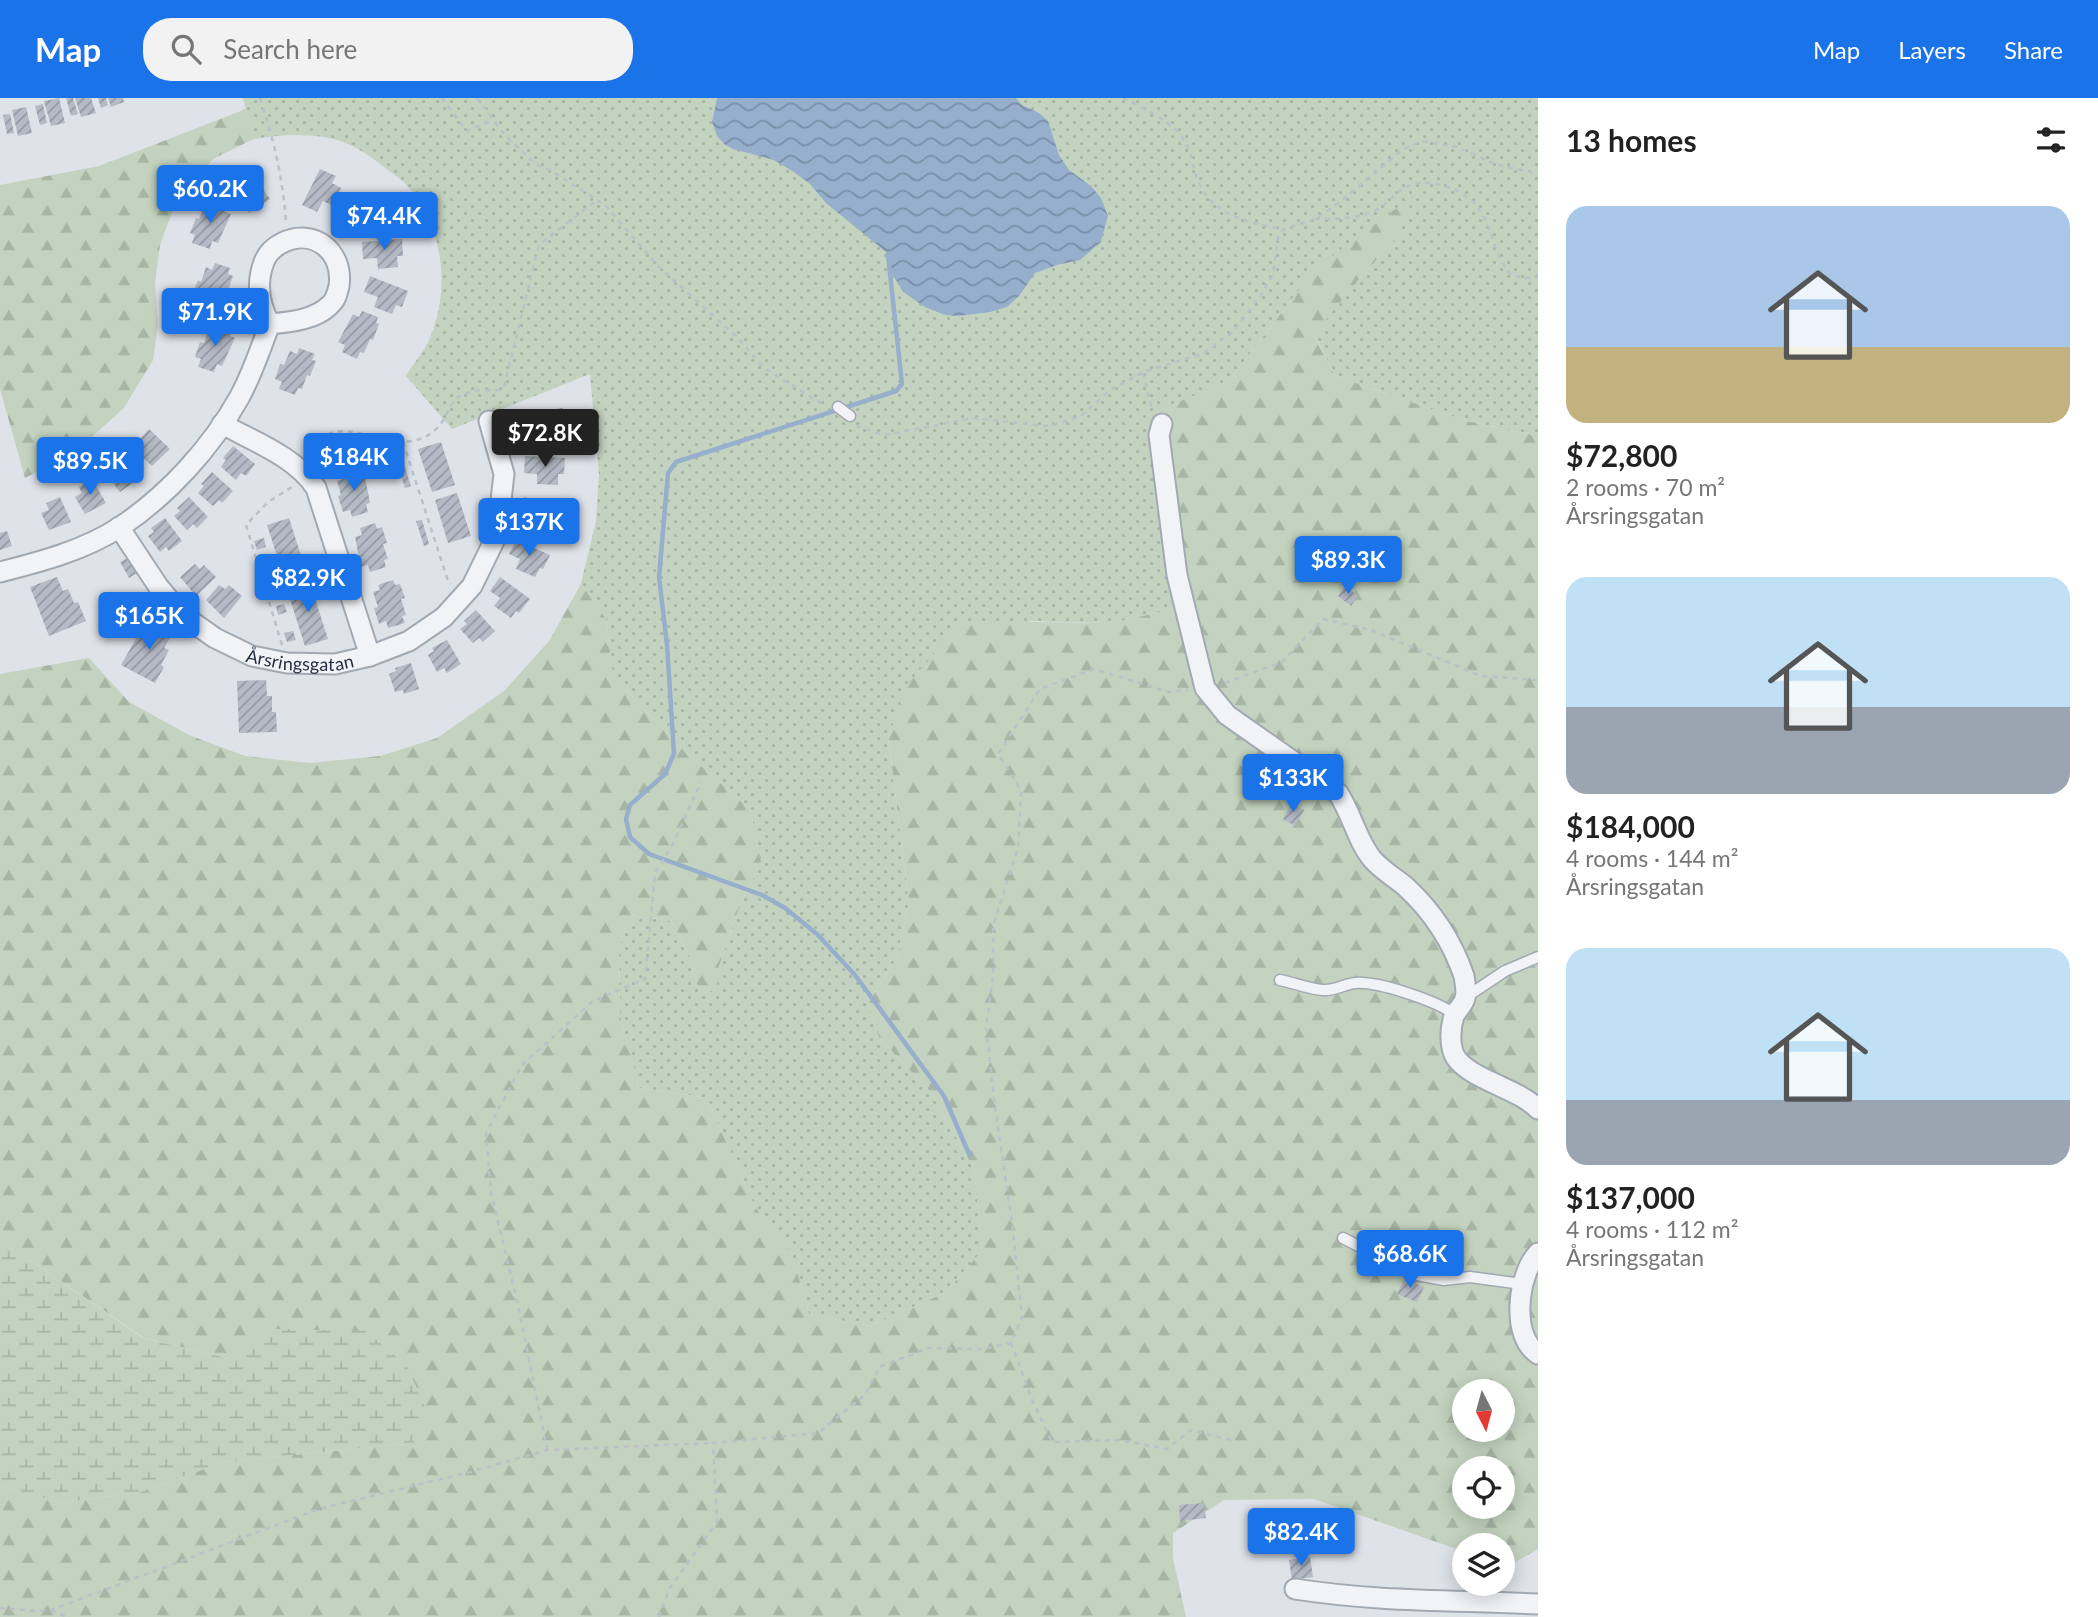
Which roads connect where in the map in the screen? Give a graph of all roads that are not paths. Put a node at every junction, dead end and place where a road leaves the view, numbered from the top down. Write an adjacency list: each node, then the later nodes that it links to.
1 (270, 324): 1 (street); 5 (street)
2 (838, 408): 3 (lane)
3 (849, 419)
4 (489, 421): 9 (street, Årsringsgatan)
5 (222, 424): 7 (street); 9 (street, Årsringsgatan)
6 (1162, 424): 12 (street)
7 (120, 527): 8 (street); 9 (street, Årsringsgatan)
8 (0, 572)
9 (370, 656)
10 (1538, 957): 12 (lane)
11 (1280, 980): 13 (lane)
12 (1465, 998): 13 (street)
13 (1455, 1015): 14 (street)
14 (1538, 1109)
15 (1343, 1238): 17 (lane)
16 (1538, 1253): 17 (street)
17 (1522, 1284): 18 (street)
18 (1538, 1354)
19 (1295, 1589): 20 (street)
20 (1538, 1604)

